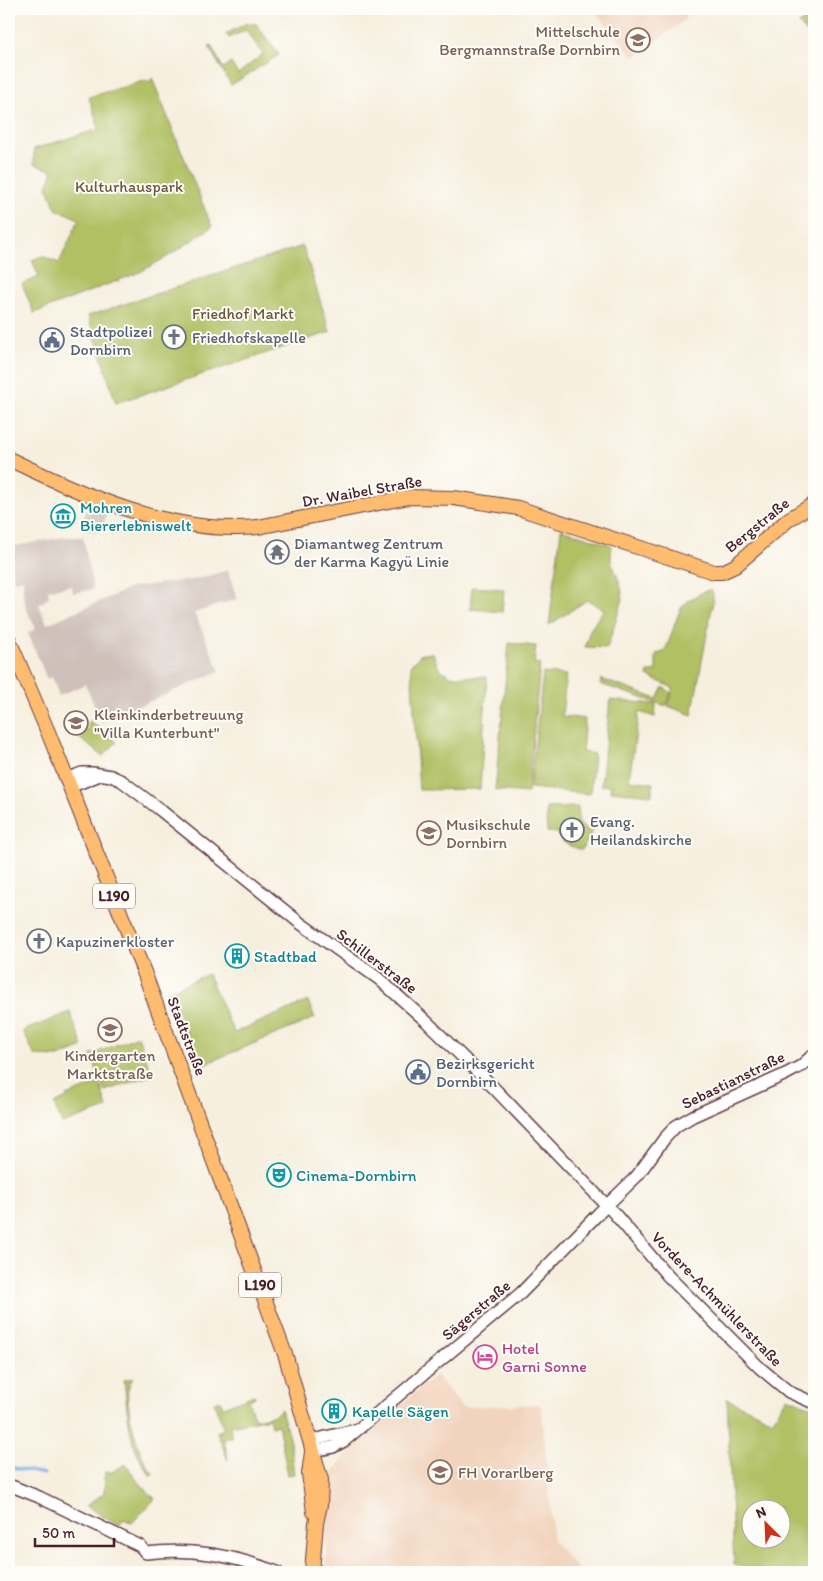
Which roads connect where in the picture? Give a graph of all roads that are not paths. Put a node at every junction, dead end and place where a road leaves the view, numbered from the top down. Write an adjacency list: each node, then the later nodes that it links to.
1 (9, 460): 3 (main road, Dr. Waibel Straße)
2 (814, 504): 3 (main road, Bergstraße)
3 (722, 572)
4 (9, 640): 5 (main road, Stadtstraße / L190)
5 (68, 783): 7 (street, Schillerstraße); 9 (main road, Stadtstraße / L190)
6 (814, 1054): 7 (street, Sebastianstraße)
7 (607, 1205): 8 (street, Vordere-Achmühlerstraße); 9 (street, Sägerstraße)
8 (814, 1403)
9 (311, 1446): 12 (main road, Stadtstraße / L190)
10 (9, 1485): 11 (street)
11 (277, 1572)
12 (312, 1572)

